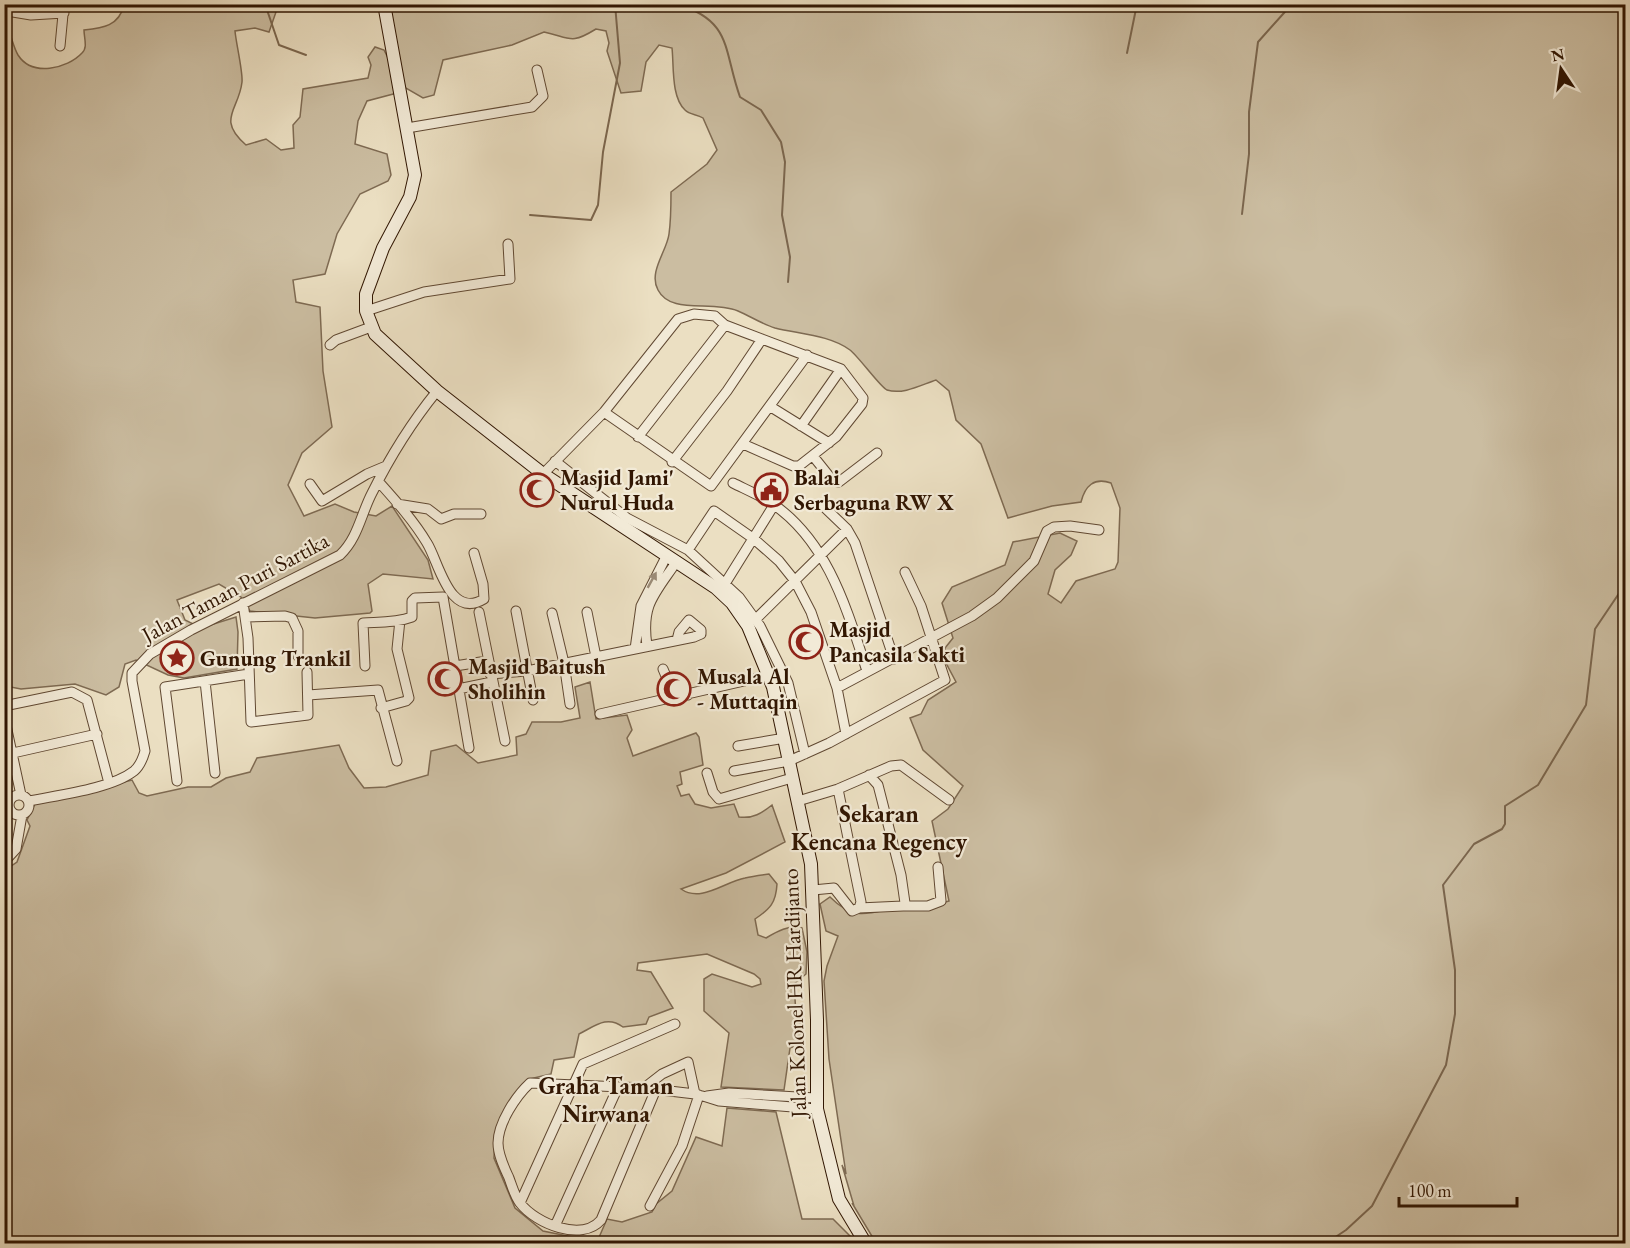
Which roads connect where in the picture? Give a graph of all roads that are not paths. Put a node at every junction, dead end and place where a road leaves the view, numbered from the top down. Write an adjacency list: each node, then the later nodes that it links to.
1 (384, 4): 7 (main road, Jalan Kolonel HR Hardijanto)
2 (65, 7): 3 (street); 5 (street)
3 (46, 9): 4 (street)
4 (13, 12)
5 (60, 46)
6 (537, 70): 7 (street)
7 (407, 128): 9 (main road, Jalan Kolonel HR Hardijanto)
8 (508, 244): 9 (street)
9 (366, 311): 11 (main road, Jalan Kolonel HR Hardijanto)
10 (725, 325): 12 (street); 18 (street); 20 (street)
11 (371, 327): 13 (street); 16 (main road, Jalan Kolonel HR Hardijanto)
12 (762, 339): 14 (street); 26 (street)
13 (330, 345)
14 (807, 355): 15 (street); 17 (street)
15 (841, 369): 19 (street); 21 (street)
16 (436, 391): 27 (street, Jalan Taman Puri Sartika); 28 (main road, Jalan Kolonel HR Hardijanto)
17 (771, 407): 19 (street); 22 (street)
18 (603, 412): 20 (street); 25 (street)
19 (801, 426): 21 (street)
20 (638, 437): 26 (street)
21 (829, 443): 24 (street)
22 (743, 444): 24 (street); 26 (street)
23 (877, 453): 24 (street)
24 (813, 456)
25 (555, 461): 28 (street); 39 (street)
26 (672, 462)
27 (386, 466): 29 (street, Jalan Taman Puri Sartika); 31 (street)
28 (543, 474): 42 (main road, Jalan Kolonel HR Hardijanto)
29 (378, 481): 32 (street); 47 (street, Jalan Taman Puri Sartika)
30 (733, 483): 33 (street)
31 (310, 484)
32 (397, 504): 35 (street); 40 (street)
33 (774, 505): 38 (street); 41 (street)
34 (822, 505): 36 (street)
35 (481, 514)
36 (847, 529): 41 (street); 62 (street)
37 (1099, 530): 56 (street)
38 (754, 539): 39 (street); 44 (street); 45 (street)
39 (688, 550): 45 (street)
40 (474, 553)
41 (821, 555): 44 (street); 70 (street)
42 (672, 558): 46 (main road, Jalan Kolonel HR Hardijanto); 55 (street)
43 (905, 572): 56 (street)
44 (795, 581): 53 (street); 76 (street)
45 (726, 582): 46 (street)
46 (736, 600): 53 (street); 74 (main road, Jalan Kolonel HR Hardijanto)
47 (243, 603): 52 (street); 102 (street, Jalan Taman Puri Sartika)
48 (516, 611): 68 (street)
49 (479, 612): 63 (street)
50 (587, 612): 61 (street)
51 (552, 613): 64 (street)
52 (246, 617): 60 (street); 71 (street)
53 (756, 619): 75 (street)
54 (400, 620): 65 (street); 66 (street); 83 (street)
55 (640, 623): 58 (street); 59 (street)
56 (931, 638): 62 (street); 87 (street)
57 (678, 640): 58 (street)
58 (646, 646): 59 (street)
59 (634, 649): 61 (street)
60 (298, 656)
61 (596, 657): 64 (street)
62 (894, 659): 70 (street)
63 (487, 661): 66 (street); 72 (street)
64 (564, 663): 68 (street); 81 (street)
65 (365, 666)
66 (455, 666): 77 (street)
67 (663, 669): 79 (street)
68 (527, 671): 72 (street); 80 (street)
69 (307, 672): 78 (street)
70 (867, 672): 76 (street)
71 (249, 674): 73 (street); 78 (street)
72 (491, 678): 77 (street); 89 (street)
73 (205, 681): 98 (street); 101 (street)
74 (772, 681): 75 (street); 79 (street); 88 (main road, Jalan Kolonel HR Hardijanto)
75 (788, 683): 93 (street)
76 (837, 688): 87 (street)
77 (458, 689): 91 (street)
78 (308, 695): 83 (street)
79 (688, 695): 84 (street)
80 (533, 700)
81 (570, 704)
82 (4, 706): 86 (street)
83 (381, 708): 94 (street)
84 (600, 714)
85 (4, 716): 92 (street)
86 (97, 734): 92 (street); 102 (street)
87 (846, 734): 93 (street)
88 (784, 738): 90 (street); 95 (main road, Jalan Kolonel HR Hardijanto)
89 (505, 741)
90 (738, 746)
91 (470, 747)
92 (13, 753): 104 (street)
93 (805, 754): 95 (street)
94 (397, 761)
95 (789, 761): 96 (street); 100 (main road, Jalan Kolonel HR Hardijanto)
96 (734, 771)
97 (707, 773): 100 (street)
98 (215, 774)
99 (869, 776): 103 (street); 105 (street); 112 (street)
100 (792, 778): 106 (main road, Jalan Kolonel HR Hardijanto)
101 (177, 781)
102 (109, 783): 104 (street, Jalan Taman Puri Sartika)
103 (838, 789): 106 (street); 113 (street)
104 (25, 798): 107 (street); 108 (street)
105 (949, 800)
106 (798, 801): 111 (main road, Jalan Kolonel HR Hardijanto)
107 (7, 808): 108 (street)
108 (22, 815): 109 (street)
109 (4, 862)
110 (938, 867): 112 (street)
111 (813, 890): 113 (street); 120 (main road, Jalan Kolonel HR Hardijanto)
112 (903, 906): 113 (street)
113 (859, 908)
114 (675, 1024): 115 (street)
115 (576, 1083): 116 (street); 121 (street); 121 (street)
116 (618, 1087): 117 (street); 123 (street)
117 (644, 1088): 118 (street); 119 (street)
118 (656, 1089): 119 (street); 123 (street)
119 (700, 1095): 120 (street); 122 (street)
120 (816, 1104): 124 (main road, Jalan Kolonel HR Hardijanto)
121 (520, 1203): 123 (street)
122 (650, 1206)
123 (555, 1226)
124 (866, 1244)

